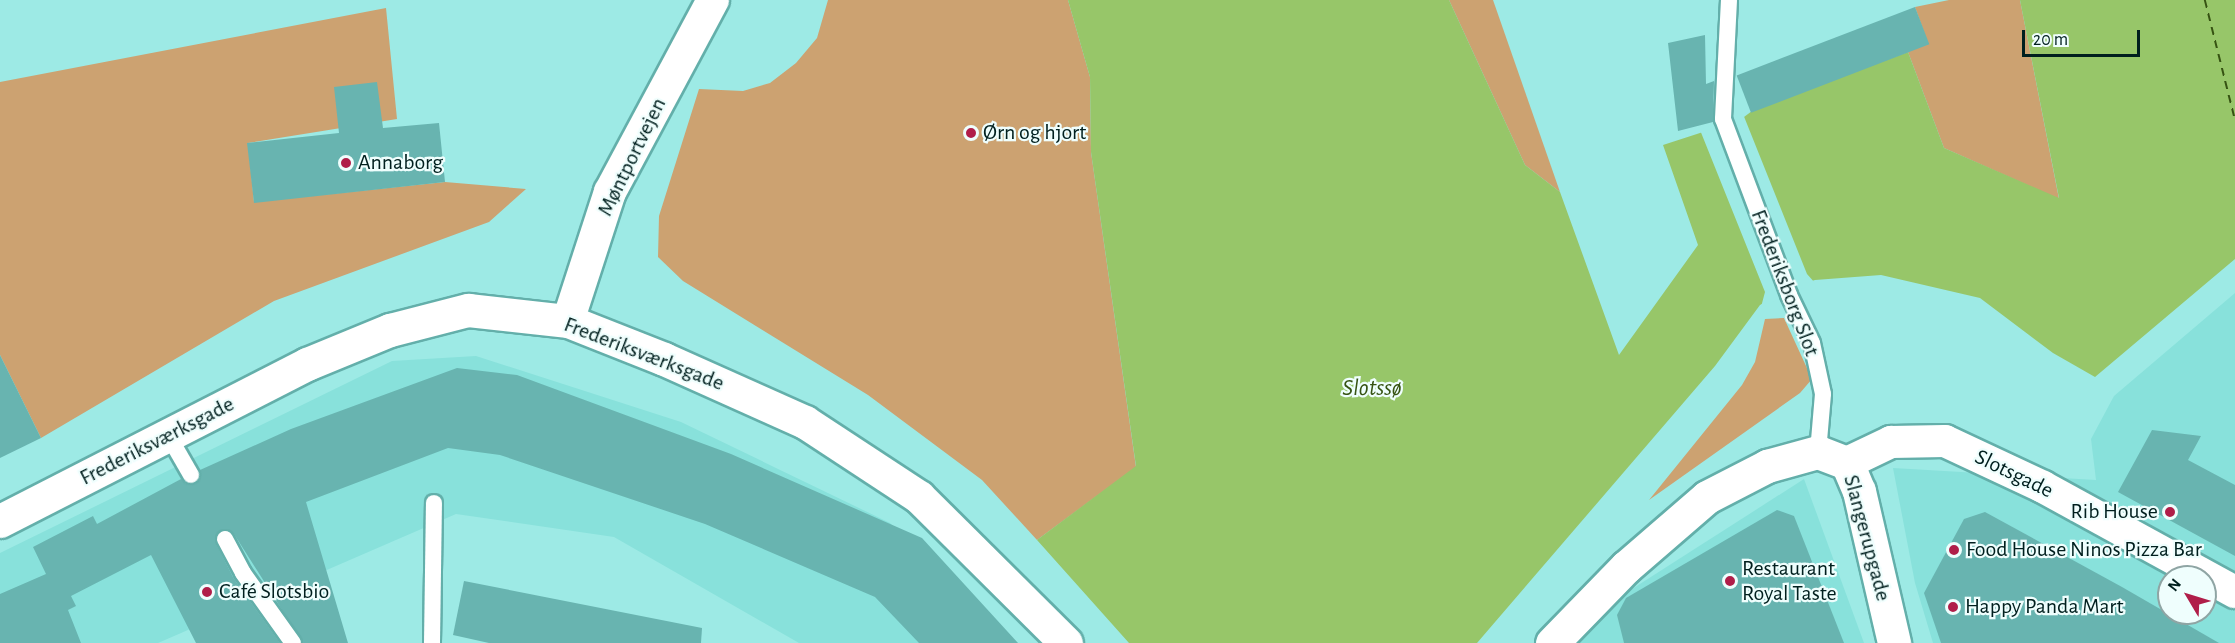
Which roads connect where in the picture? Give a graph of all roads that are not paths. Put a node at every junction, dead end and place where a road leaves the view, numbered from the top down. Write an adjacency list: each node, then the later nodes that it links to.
1 (713, 0): 3 (street, Møntportvejen)
2 (1729, 0): 5 (lane, Frederiksborg Slot)
3 (568, 321): 4 (street, Frederiksværksgade); 13 (street, Frederiksværksgade)
4 (168, 435): 6 (lane); 8 (street, Frederiksværksgade)
5 (1832, 457): 10 (street, Slotsgade); 14 (street, Slotsgade); 15 (street, Slangerupgade)
6 (191, 475)
7 (434, 503): 12 (lane)
8 (0, 521)
9 (225, 539): 11 (lane)
10 (2235, 592)
11 (292, 643)
12 (432, 643)
13 (1066, 643)
14 (1552, 643)
15 (1894, 643)

